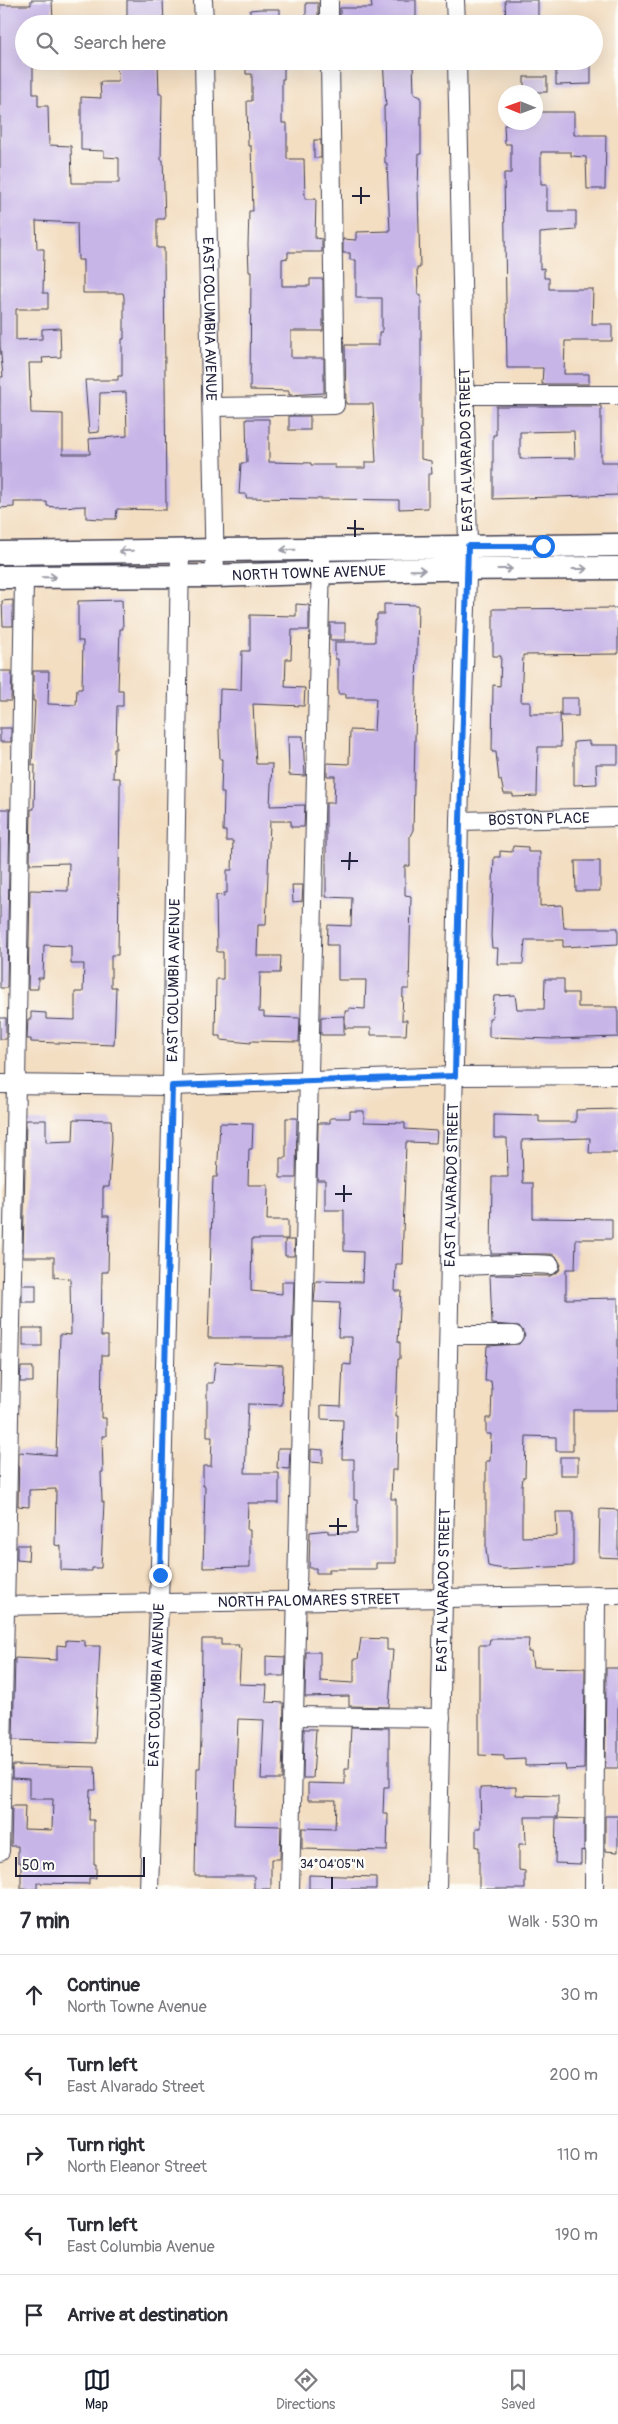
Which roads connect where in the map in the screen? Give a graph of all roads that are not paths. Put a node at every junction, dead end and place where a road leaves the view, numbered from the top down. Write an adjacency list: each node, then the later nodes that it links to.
1 (203, 0): 4 (street)
2 (329, 0): 5 (street)
3 (455, 0): 6 (street)
4 (204, 15)
5 (329, 15)
6 (456, 15)
7 (204, 70): 12 (street, EAST COLUMBIA AVENUE)
8 (330, 70): 12 (street)
9 (457, 70): 10 (street, EAST ALVARADO STREET)
10 (465, 394): 11 (street); 14 (street, EAST ALVARADO STREET)
11 (618, 395)
12 (212, 407): 16 (street, EAST COLUMBIA AVENUE)
13 (618, 545): 14 (main road, NORTH TOWNE AVENUE)
14 (468, 546): 15 (main road, NORTH TOWNE AVENUE); 20 (street, EAST ALVARADO STREET)
15 (321, 549): 16 (main road, NORTH TOWNE AVENUE, one-way to 16); 21 (street)
16 (214, 550): 17 (main road, NORTH TOWNE AVENUE); 23 (street, EAST COLUMBIA AVENUE)
17 (180, 551): 18 (main road, NORTH TOWNE AVENUE, one-way to 18); 22 (street, EAST COLUMBIA AVENUE)
18 (0, 553)
19 (618, 568): 20 (main road, NORTH TOWNE AVENUE, one-way to 19)
20 (467, 569): 21 (main road, NORTH TOWNE AVENUE, one-way to 20); 27 (street, EAST ALVARADO STREET)
21 (321, 573): 23 (main road, NORTH TOWNE AVENUE); 30 (street)
22 (181, 576): 23 (main road, NORTH TOWNE AVENUE); 25 (main road, NORTH TOWNE AVENUE, one-way to 22); 32 (street, EAST COLUMBIA AVENUE)
23 (215, 576)
24 (0, 577): 25 (main road, NORTH TOWNE AVENUE)
25 (24, 578): 31 (street)
26 (618, 817): 27 (street, BOSTON PLACE)
27 (460, 821): 29 (street, EAST ALVARADO STREET)
28 (618, 1075): 29 (street)
29 (455, 1076): 30 (street); 34 (street, EAST ALVARADO STREET)
30 (310, 1081): 32 (street); 40 (street)
31 (8, 1084): 32 (street); 42 (street)
32 (172, 1086): 41 (street, EAST COLUMBIA AVENUE)
33 (550, 1265): 34 (street)
34 (451, 1266): 36 (street, EAST ALVARADO STREET)
35 (514, 1334): 36 (street)
36 (450, 1335): 39 (street, EAST ALVARADO STREET)
37 (596, 1595): 38 (street, NORTH PALOMARES STREET); 39 (street, NORTH PALOMARES STREET); 49 (street)
38 (618, 1595)
39 (444, 1598): 40 (street, NORTH PALOMARES STREET); 44 (street, EAST ALVARADO STREET)
40 (298, 1601): 41 (street, NORTH PALOMARES STREET); 43 (street)
41 (159, 1604): 42 (street, NORTH PALOMARES STREET); 46 (street, EAST COLUMBIA AVENUE)
42 (2, 1606): 45 (street)
43 (295, 1716): 44 (street); 47 (street)
44 (441, 1718): 48 (street, EAST ALVARADO STREET)
45 (0, 1851)
46 (149, 1889)
47 (290, 1889)
48 (438, 1889)
49 (594, 1889)

